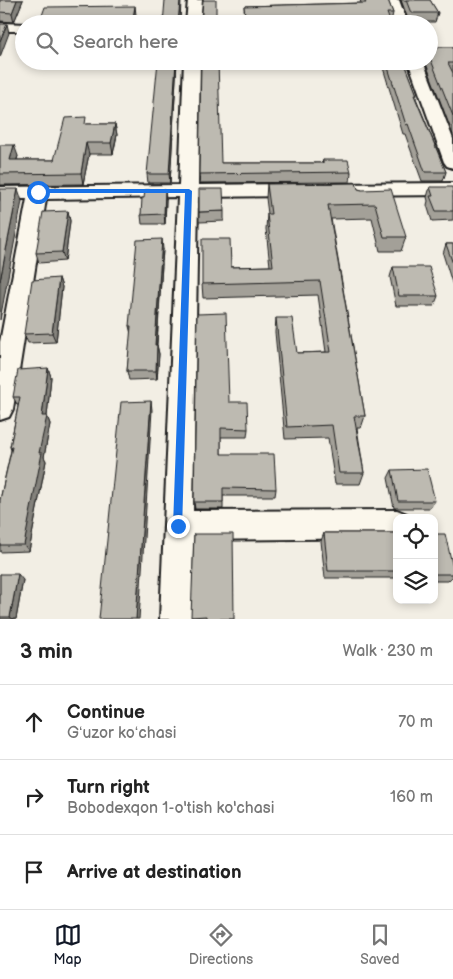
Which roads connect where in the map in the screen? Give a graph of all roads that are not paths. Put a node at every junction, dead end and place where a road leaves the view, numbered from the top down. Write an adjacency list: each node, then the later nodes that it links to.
1 (194, 0): 3 (street)
2 (392, 0): 4 (street)
3 (194, 15)
4 (398, 15)
5 (0, 27): 6 (street)
6 (15, 27)
7 (192, 70): 11 (street)
8 (418, 70): 9 (street)
9 (453, 162)
10 (453, 189): 11 (street)
11 (189, 191): 12 (street); 17 (street)
12 (38, 192): 13 (street); 14 (street)
13 (0, 193)
14 (8, 318): 15 (street)
15 (0, 409)
16 (393, 524): 17 (street)
17 (178, 526): 18 (street)
18 (176, 619)

